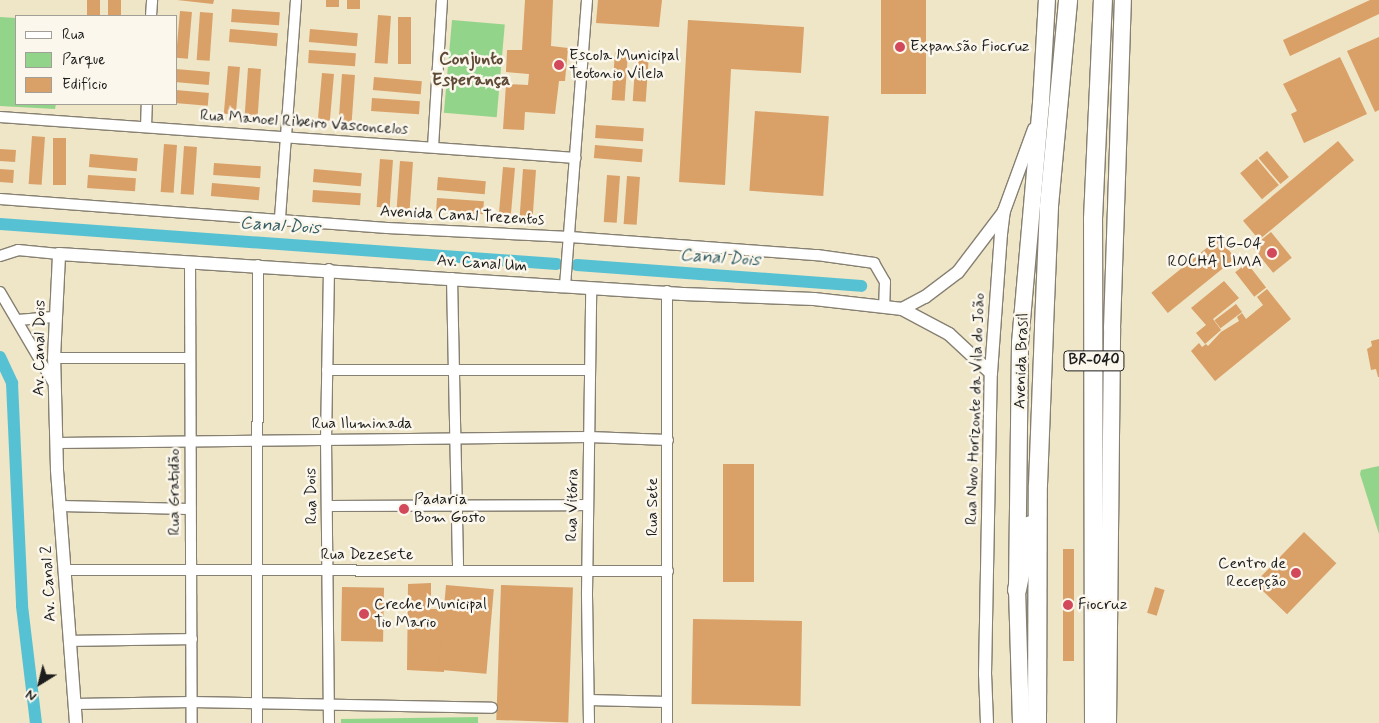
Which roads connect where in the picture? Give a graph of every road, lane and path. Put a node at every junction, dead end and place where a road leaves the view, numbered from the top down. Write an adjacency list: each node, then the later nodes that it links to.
1 (152, 0): 9 (street)
2 (296, 0): 14 (street)
3 (442, 0): 15 (street)
4 (587, 0): 16 (street)
5 (1047, 0): 10 (highway, Avenida Brasil)
6 (1068, 0): 49 (highway, Avenida Brasil / BR-040)
7 (1103, 0): 81 (highway, BR-040)
8 (1123, 0): 82 (highway)
9 (151, 15)
10 (1042, 103): 18 (street, Rua Novo Horizonte da Vila do João); 62 (highway, Avenida Brasil)
11 (147, 105): 13 (street)
12 (0, 117): 13 (street, Rua Manoel Ribeiro Vasconcelos)
13 (146, 127): 14 (street, Rua Manoel Ribeiro Vasconcelos)
14 (288, 137): 15 (street, Rua Manoel Ribeiro Vasconcelos); 19 (street)
15 (433, 147): 16 (street, Rua Manoel Ribeiro Vasconcelos)
16 (576, 158): 20 (street)
17 (0, 199): 19 (street, Avenida Canal Trezentos)
18 (1004, 211): 32 (street); 40 (street, Rua Novo Horizonte da Vila do João)
19 (280, 218): 20 (street, Avenida Canal Trezentos)
20 (570, 237): 27 (street); 31 (street, Avenida Canal Trezentos)
21 (59, 254): 22 (street); 23 (street, Av. Canal Um); 33 (street, Av. Canal Dois)
22 (0, 256)
23 (190, 262): 24 (street, Av. Canal Um); 36 (street, Rua Gratidão)
24 (258, 265): 25 (street, Av. Canal Um); 44 (street)
25 (329, 269): 26 (street, Av. Canal Um); 37 (street, Rua Dois)
26 (452, 278): 27 (street, Av. Canal Um); 38 (street)
27 (565, 286): 28 (street, Av. Canal Um)
28 (591, 288): 29 (street, Av. Canal Um); 39 (street, Rua Vitória)
29 (667, 291): 31 (street, Av. Canal Um); 47 (street, Rua Sete)
30 (0, 292): 34 (street)
31 (884, 307): 32 (street, Av. Canal Um)
32 (902, 309): 40 (street)
33 (56, 317): 34 (street); 35 (street, Av. Canal Dois)
34 (18, 320): 41 (street)
35 (54, 358): 36 (street); 41 (street, Av. Canal Dois)
36 (190, 358): 46 (street, Rua Gratidão)
37 (327, 370): 38 (street); 43 (street, Rua Dois)
38 (454, 370): 39 (street); 45 (street)
39 (590, 370): 42 (street, Rua Vitória)
40 (991, 373): 78 (street, Rua Novo Horizonte da Vila do João)
41 (55, 385): 48 (street, Av. Canal Dois)
42 (588, 437): 45 (street, Rua Iluminada); 47 (street, Rua Iluminada); 51 (street, Rua Vitória)
43 (326, 438): 44 (street, Rua Iluminada); 45 (street, Rua Iluminada); 53 (street, Rua Dois)
44 (258, 439): 46 (street, Rua Iluminada); 60 (street)
45 (456, 439): 50 (street)
46 (190, 440): 48 (street, Rua Iluminada); 54 (street, Rua Gratidão)
47 (668, 440): 61 (street, Rua Sete)
48 (56, 443): 52 (street, Av. Canal 2)
49 (1038, 485): 62 (highway); 80 (highway, Avenida Brasil / BR-040)
50 (457, 504): 51 (street); 53 (street); 59 (street)
51 (588, 505): 55 (street, Rua Vitória)
52 (61, 506): 54 (street); 57 (street, Av. Canal 2)
53 (327, 506): 56 (street, Rua Dois)
54 (189, 508): 58 (street, Rua Gratidão)
55 (587, 568): 59 (street, Rua Dezesete); 61 (street, Rua Dezesete); 65 (street, Rua Vitória)
56 (328, 569): 59 (street, Rua Dezesete); 60 (street, Rua Dezesete); 70 (street, Rua Dois)
57 (65, 570): 58 (street, Rua Dezesete); 64 (street, Av. Canal 2)
58 (190, 570): 60 (street, Rua Dezesete); 63 (street, Rua Gratidão)
59 (458, 570)
60 (257, 571): 69 (street)
61 (668, 571): 67 (street, Rua Sete)
62 (1017, 590): 79 (highway, Avenida Brasil)
63 (192, 639): 64 (street); 66 (street, Rua Gratidão)
64 (69, 641): 68 (street, Av. Canal 2)
65 (589, 700): 67 (street); 76 (street, Rua Vitória)
66 (192, 702): 68 (street); 69 (street); 73 (street, Rua Gratidão)
67 (667, 702): 77 (street, Rua Sete)
68 (75, 704): 72 (street, Av. Canal 2)
69 (257, 704): 70 (street); 74 (street)
70 (330, 705): 71 (street); 75 (street, Rua Dois)
71 (492, 708)
72 (76, 723)
73 (192, 723)
74 (258, 723)
75 (329, 723)
76 (589, 723)
77 (667, 723)
78 (987, 723)
79 (1021, 723)
80 (1037, 723)
81 (1094, 723)
82 (1108, 723)

